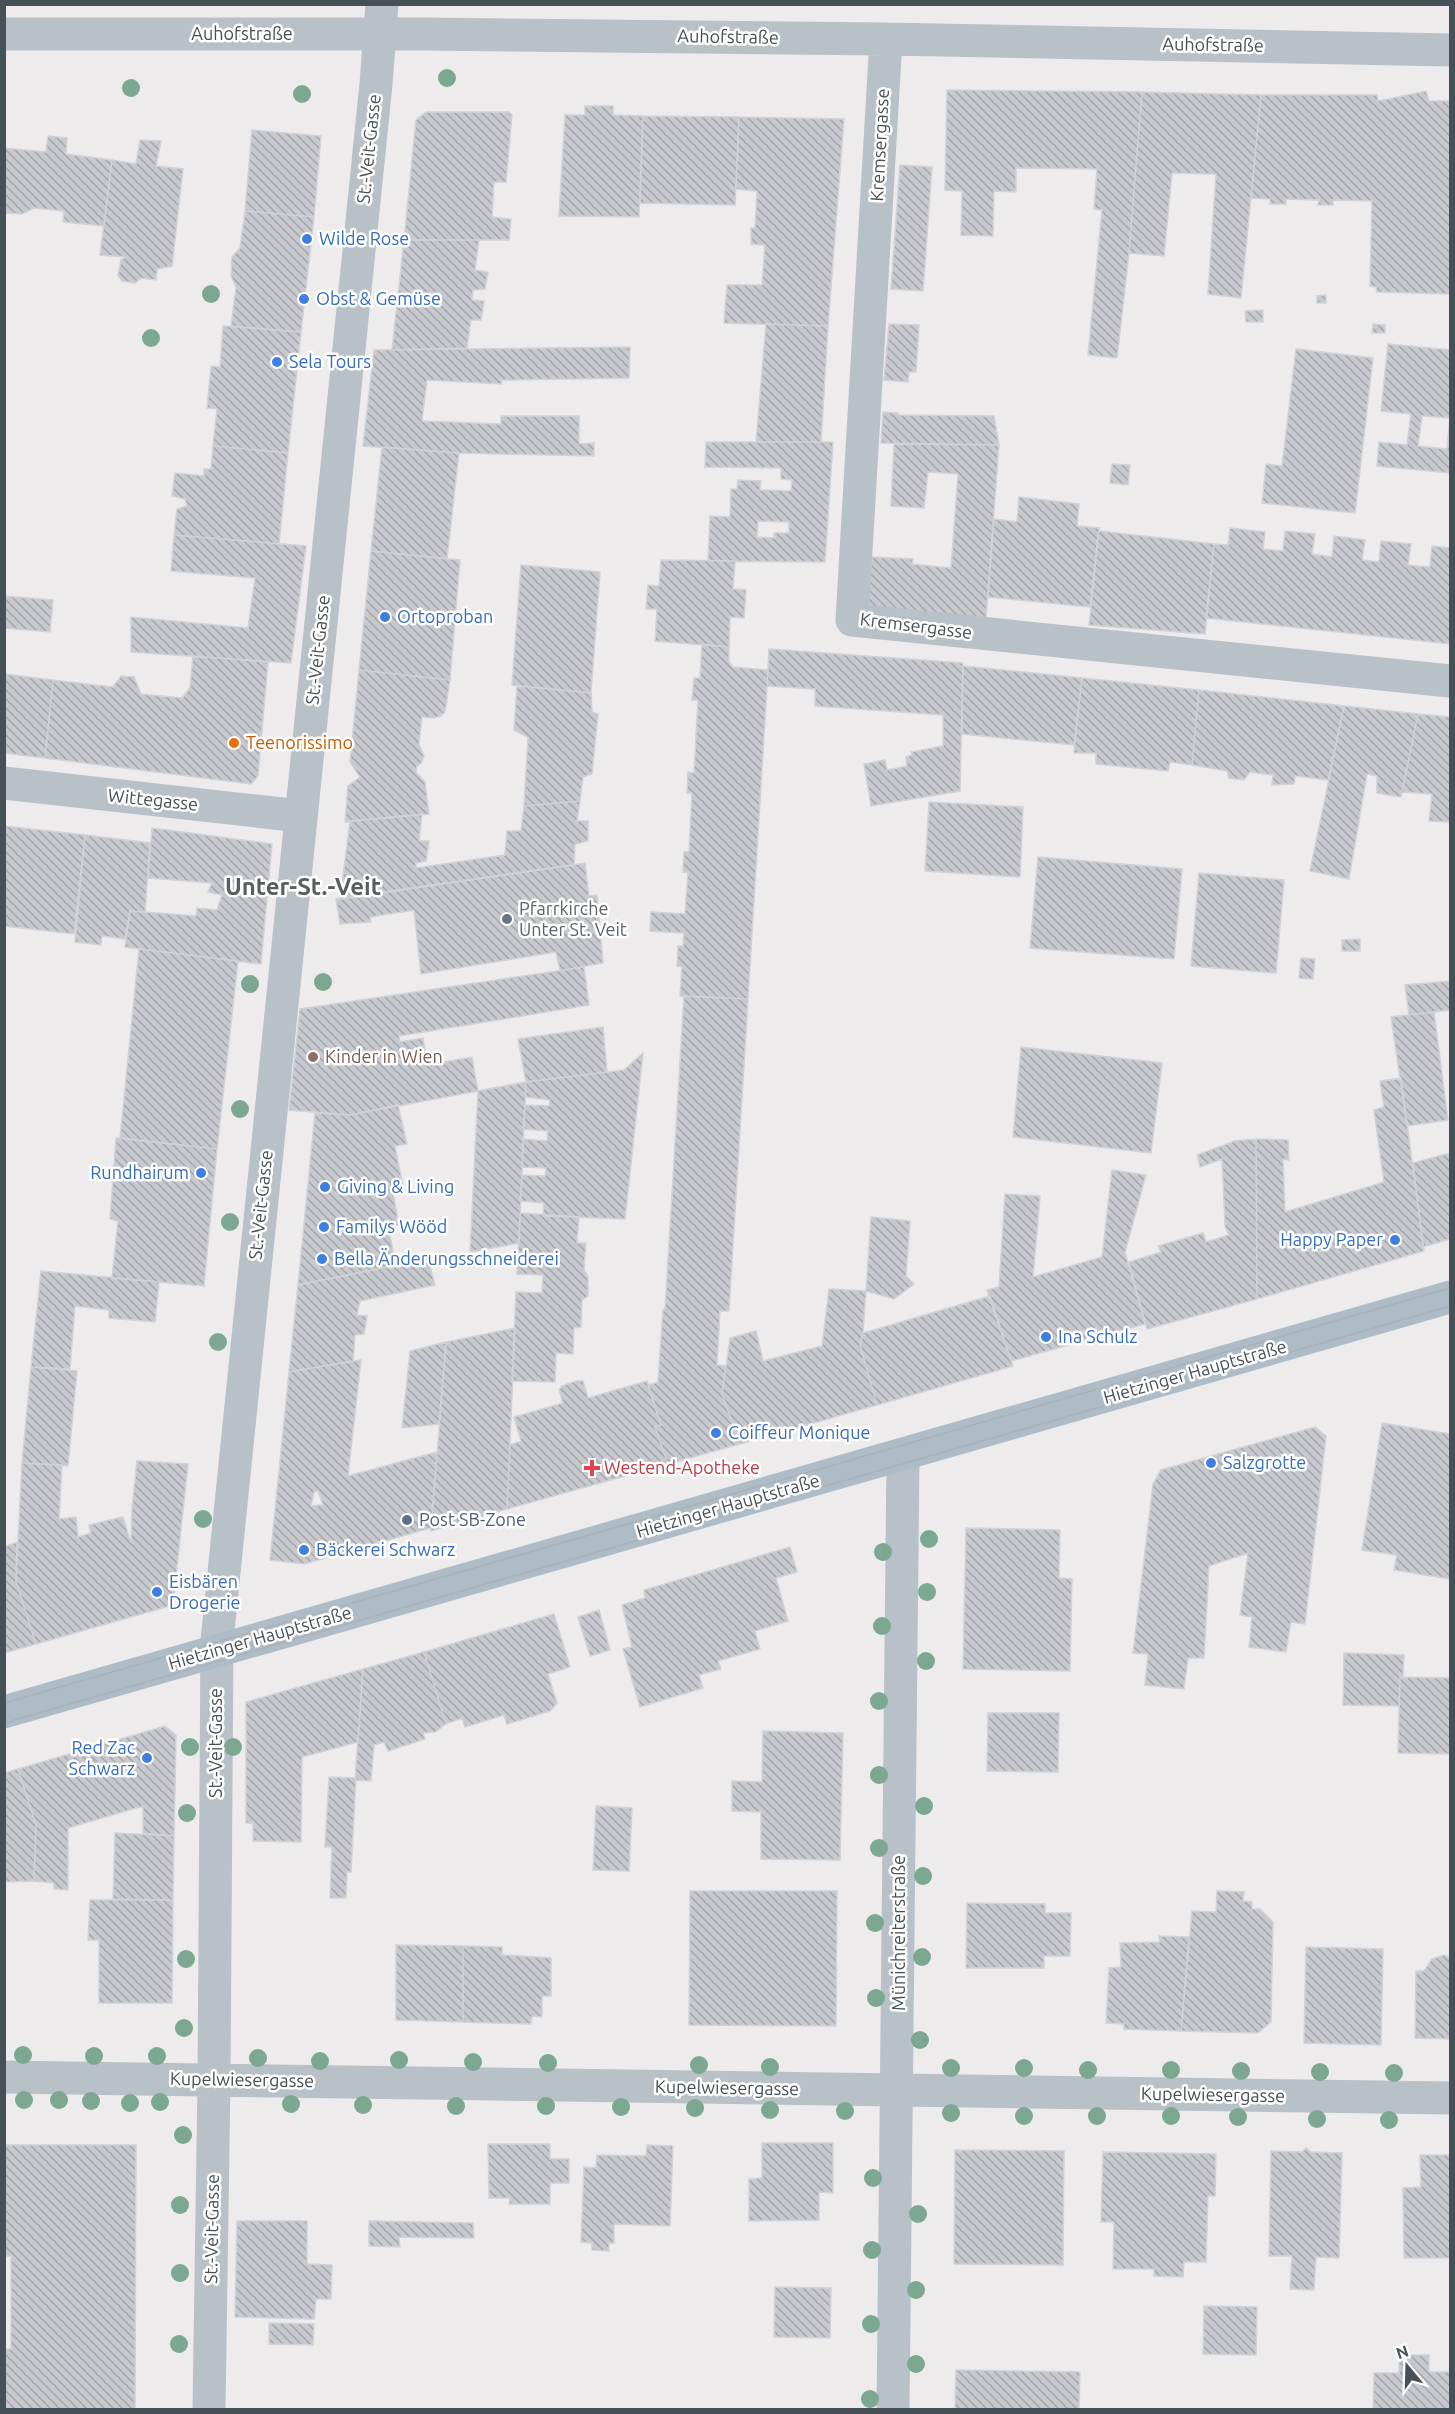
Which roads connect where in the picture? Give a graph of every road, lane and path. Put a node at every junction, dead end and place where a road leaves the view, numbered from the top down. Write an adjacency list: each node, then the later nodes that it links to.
1 (381, 19): 2 (street, Auhofstraße); 3 (street, Auhofstraße); 7 (street, St.-Veit-Gasse)
2 (4, 34)
3 (886, 39): 4 (street, Auhofstraße); 5 (street, Kremsergasse)
4 (1450, 50)
5 (1450, 681)
6 (4, 783): 7 (street, Wittegasse)
7 (300, 816): 10 (street, St.-Veit-Gasse)
8 (1450, 1297): 9 (main road, Hietzinger Hauptstraße)
9 (903, 1457): 10 (main road, Hietzinger Hauptstraße); 14 (street, Münichreiterstraße)
10 (217, 1651): 11 (main road, Hietzinger Hauptstraße); 13 (street, St.-Veit-Gasse)
11 (4, 1712)
12 (4, 2077): 13 (street, Kupelwiesergasse)
13 (214, 2080): 14 (street, Kupelwiesergasse); 16 (street, St.-Veit-Gasse)
14 (898, 2091): 15 (street, Kupelwiesergasse); 17 (street, Münichreiterstraße)
15 (1450, 2098)
16 (208, 2409)
17 (893, 2409)

